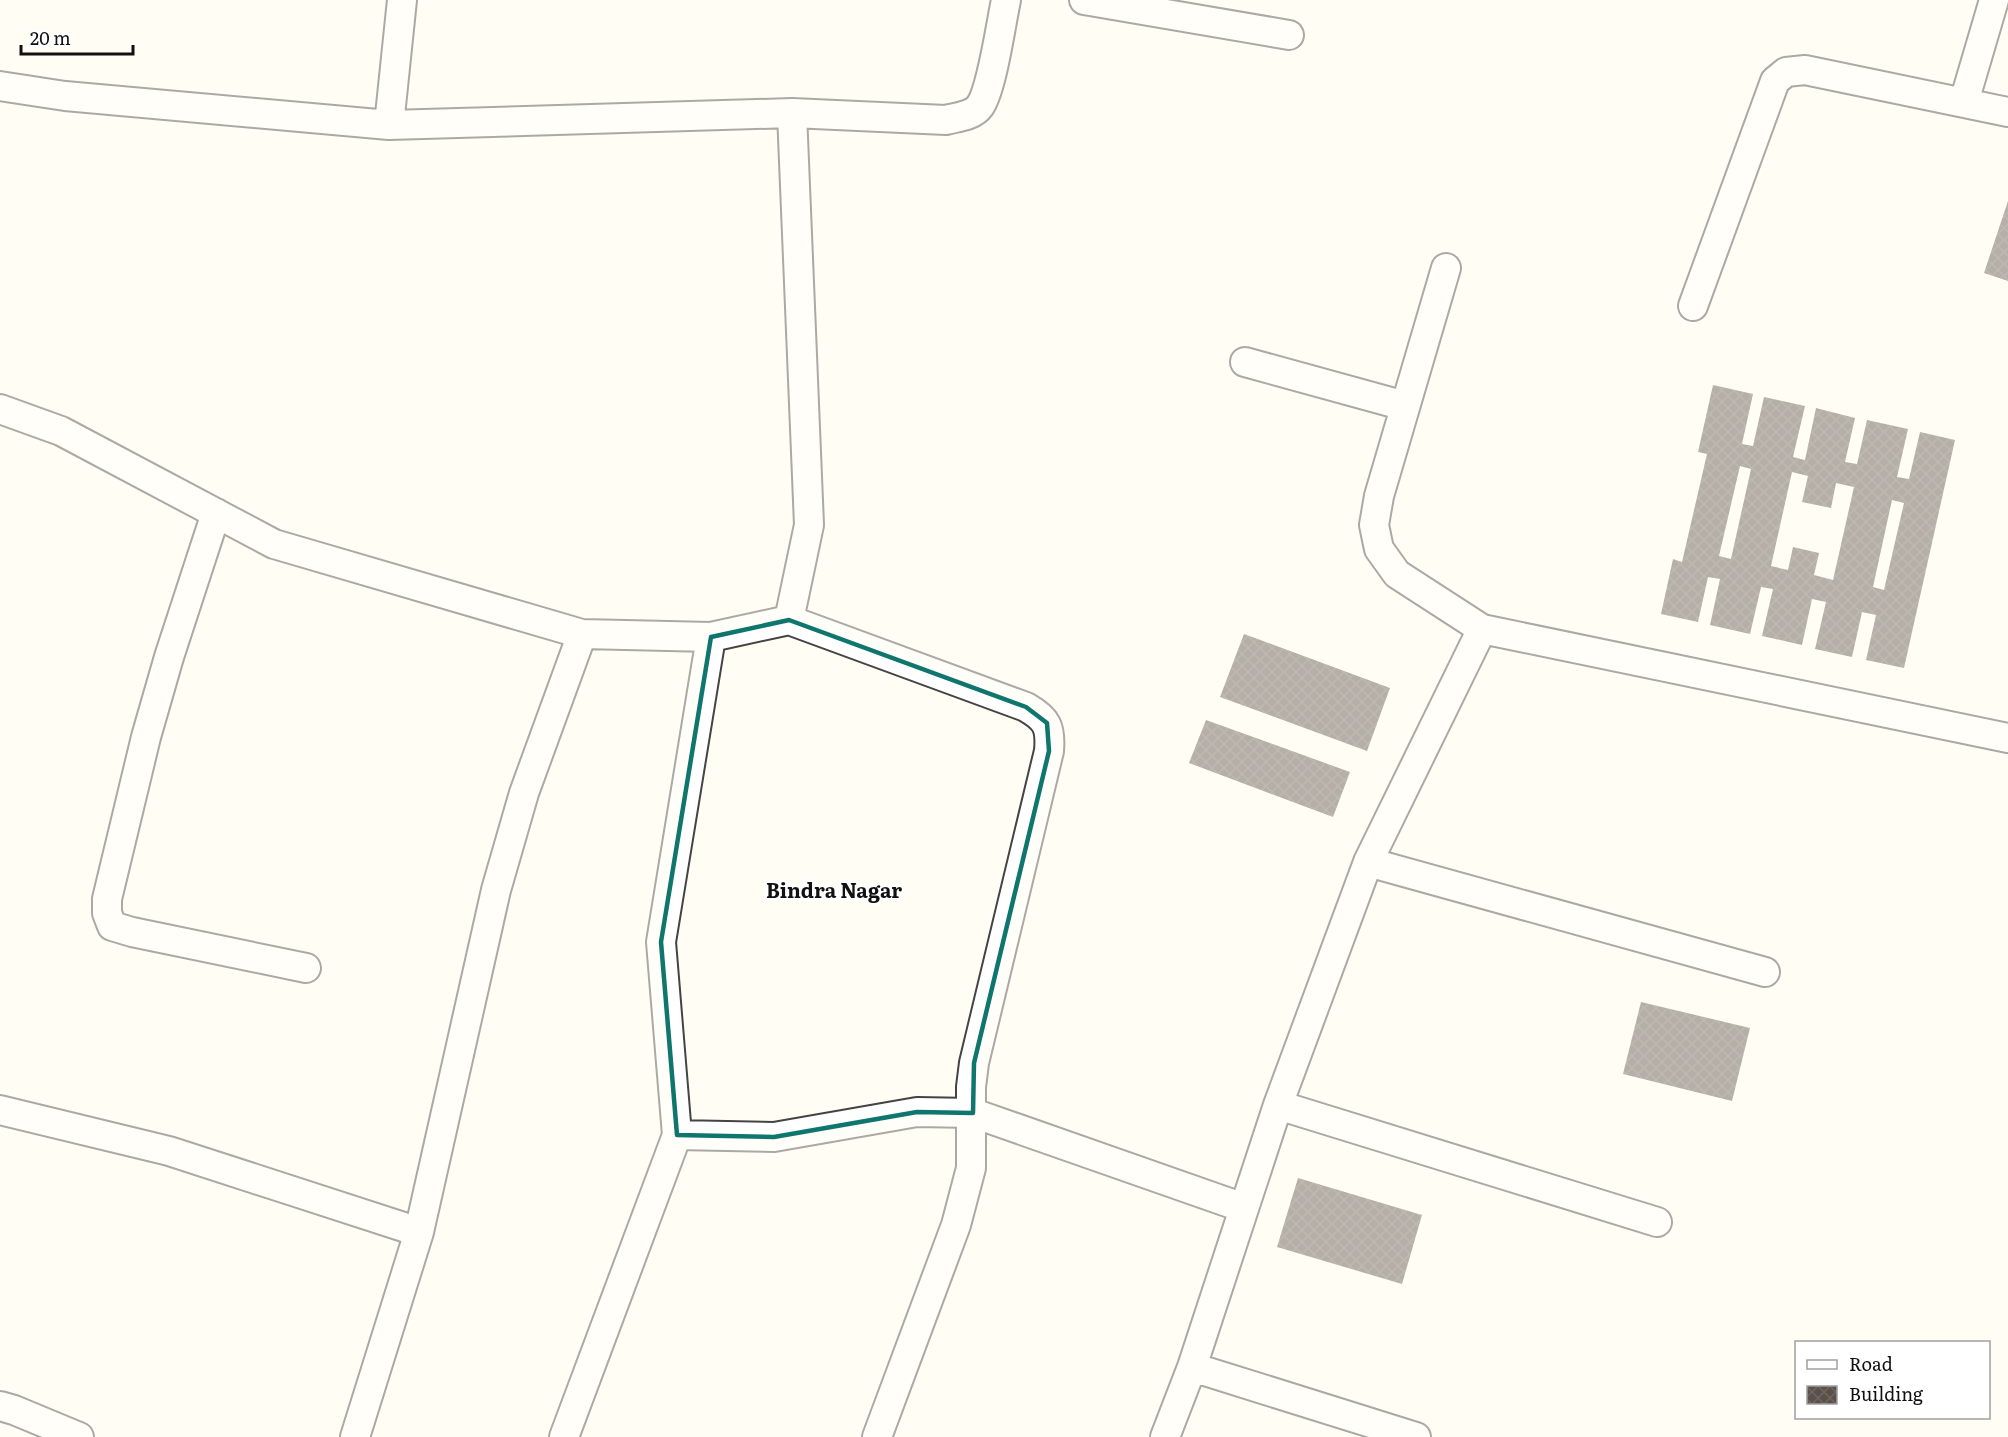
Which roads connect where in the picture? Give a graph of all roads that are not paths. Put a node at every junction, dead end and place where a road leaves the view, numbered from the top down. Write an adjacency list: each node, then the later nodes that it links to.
1 (402, 0): 10 (street)
2 (1006, 0): 9 (street)
3 (1084, 0): 5 (street)
4 (1994, 0): 7 (street)
5 (1289, 36)
6 (0, 86): 10 (street)
7 (1964, 102): 8 (street); 12 (street)
8 (2008, 112)
9 (792, 113): 10 (street); 17 (street)
10 (389, 125)
11 (1446, 268): 14 (street)
12 (1693, 306)
13 (1245, 362): 14 (street)
14 (1405, 406): 18 (street)
15 (0, 410): 16 (street)
16 (216, 513): 19 (street); 23 (street)
17 (789, 620): 20 (street); 27 (street)
18 (1482, 629): 21 (street); 22 (street)
19 (582, 634): 20 (street); 31 (street)
20 (711, 637): 28 (street)
21 (2008, 738)
22 (1368, 862): 24 (street); 25 (street)
23 (306, 968)
24 (1766, 972)
25 (1278, 1105): 29 (street); 30 (street)
26 (0, 1110): 31 (street)
27 (973, 1113): 28 (street); 29 (street); 37 (street)
28 (677, 1135): 36 (street)
29 (1244, 1208): 32 (street)
30 (1657, 1222)
31 (419, 1232): 35 (street)
32 (1192, 1367): 38 (street); 39 (street)
33 (0, 1406): 34 (street)
34 (79, 1437)
35 (355, 1437)
36 (564, 1437)
37 (878, 1437)
38 (1165, 1437)
39 (1416, 1437)

